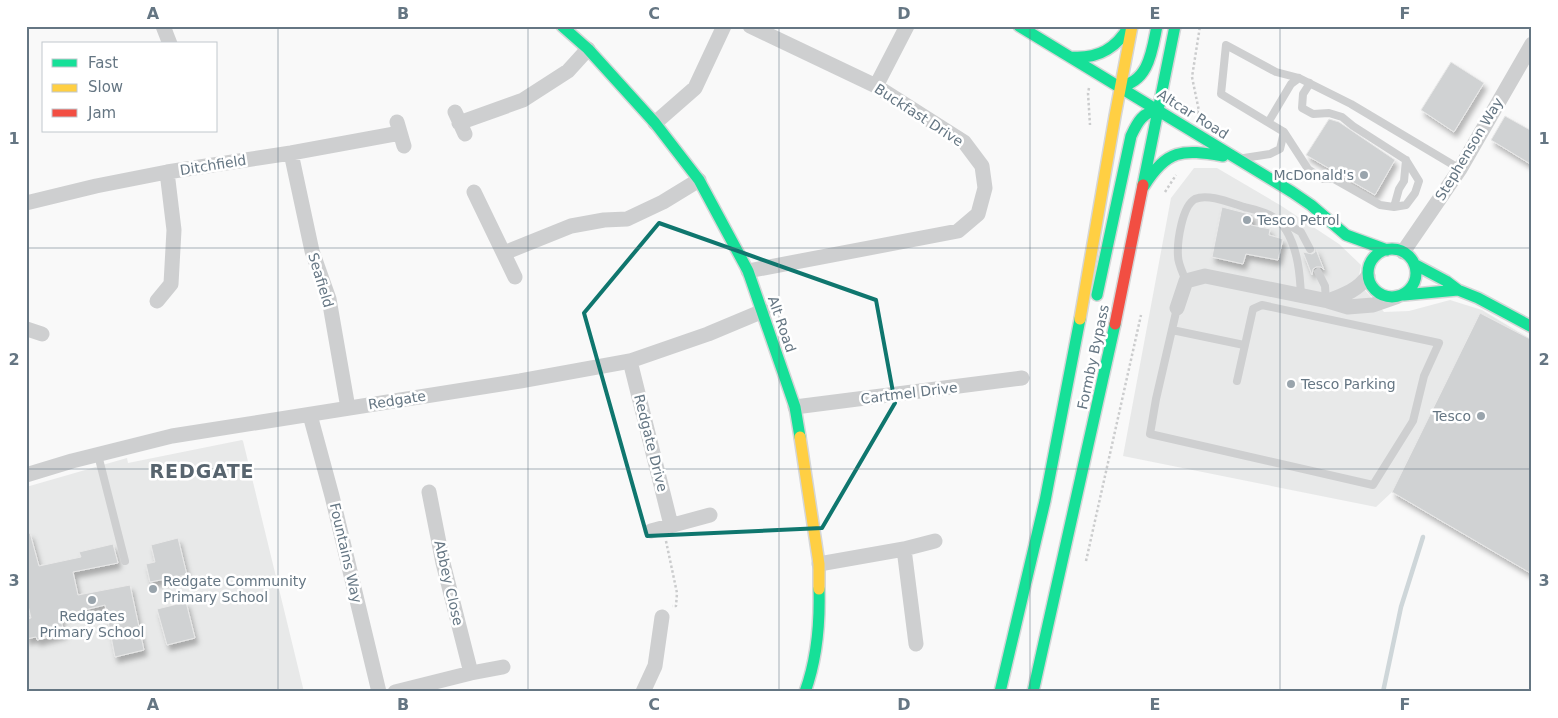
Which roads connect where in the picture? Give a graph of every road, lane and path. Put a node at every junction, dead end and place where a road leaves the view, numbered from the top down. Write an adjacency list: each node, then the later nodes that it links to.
1 (163, 26): 11 (street)
2 (562, 26): 13 (main road, Alt Road)
3 (724, 26): 25 (street)
4 (750, 26): 19 (street, Buckfast Drive)
5 (907, 26): 19 (street)
6 (1019, 26): 14 (main road, Altcar Road)
7 (1131, 26): 14 (main road); 20 (main road, Formby Bypass)
8 (1157, 26): 20 (main road)
9 (1175, 26): 21 (main road, Formby Bypass)
10 (1200, 26): 22 (path)
11 (169, 42)
12 (1532, 44): 31 (street, Stephenson Way)
13 (588, 49): 24 (street); 25 (main road, Alt Road)
14 (1071, 57): 20 (main road, Altcar Road)
15 (1276, 72): 16 (lane); 18 (lane); 23 (lane)
16 (1299, 78): 17 (lane); 18 (lane)
17 (1310, 83): 30 (lane); 31 (lane)
18 (1291, 84): 23 (lane)
19 (876, 86): 45 (street, Buckfast Drive)
20 (1119, 86): 21 (main road, Altcar Road); 67 (main road, Formby Bypass)
21 (1159, 110): 29 (main road, Altcar Road); 34 (main road, Formby Bypass); 55 (main road)
22 (1194, 116)
23 (1269, 122): 26 (lane)
24 (460, 123)
25 (655, 123): 33 (main road, Alt Road)
26 (1284, 132): 29 (lane); 37 (lane)
27 (401, 134): 28 (street, Ditchfield)
28 (291, 153): 32 (street, Ditchfield); 68 (street, Seafield)
29 (1237, 159): 34 (main road); 39 (main road, Altcar Road)
30 (1406, 160): 37 (lane); 37 (lane)
31 (1460, 169): 42 (street, Stephenson Way)
32 (166, 172): 36 (street, Ditchfield); 53 (street)
33 (699, 180): 43 (street); 45 (main road, Alt Road)
34 (1144, 187): 89 (main road, Formby Bypass)
35 (474, 192): 43 (street)
36 (26, 203)
37 (1394, 207)
38 (1276, 217): 40 (lane); 49 (lane); 51 (lane)
39 (1346, 235): 41 (main road, Altcar Road); 47 (main road, Altcar Road)
40 (1310, 249)
41 (1387, 250): 42 (main road); 47 (main road)
42 (1403, 252): 44 (main road)
43 (504, 253): 48 (street)
44 (1414, 264): 50 (main road); 52 (main road)
45 (748, 271): 57 (main road, Alt Road)
46 (1318, 272): 54 (lane)
47 (1368, 273): 52 (main road); 54 (street)
48 (515, 277)
49 (1186, 281): 51 (street); 56 (street)
50 (1458, 290): 52 (main road); 58 (main road)
51 (1301, 296): 54 (street)
52 (1400, 296): 54 (street)
53 (158, 301)
54 (1327, 301)
55 (1095, 308)
56 (1177, 308): 60 (lane)
57 (763, 311): 64 (street, Redgate); 69 (main road, Alt Road)
58 (1532, 327)
59 (26, 329): 61 (street)
60 (1172, 330): 63 (lane); 63 (lane)
61 (42, 334)
62 (1088, 336): 67 (main road)
63 (1244, 346): 66 (lane)
64 (630, 362): 68 (street, Redgate); 75 (street, Redgate Drive)
65 (1022, 378): 69 (street, Cartmel Drive)
66 (1237, 381)
67 (1068, 385): 88 (main road, Formby Bypass)
68 (348, 408): 70 (street, Redgate)
69 (795, 408): 79 (main road, Alt Road)
70 (310, 415): 71 (street, Redgate); 84 (street, Fountains Way)
71 (98, 455): 72 (street, Redgate); 78 (lane)
72 (26, 475)
73 (429, 492): 83 (street, Abbey Close)
74 (710, 515): 75 (street)
75 (662, 528): 80 (path)
76 (935, 541): 77 (street)
77 (904, 549): 79 (street); 81 (street)
78 (124, 561)
79 (819, 564): 87 (main road, Alt Road)
80 (662, 617): 86 (street)
81 (916, 644)
82 (503, 668): 83 (street)
83 (471, 673): 85 (street)
84 (379, 692)
85 (395, 692)
86 (643, 692)
87 (806, 692)
88 (1000, 692)
89 (1033, 692)

